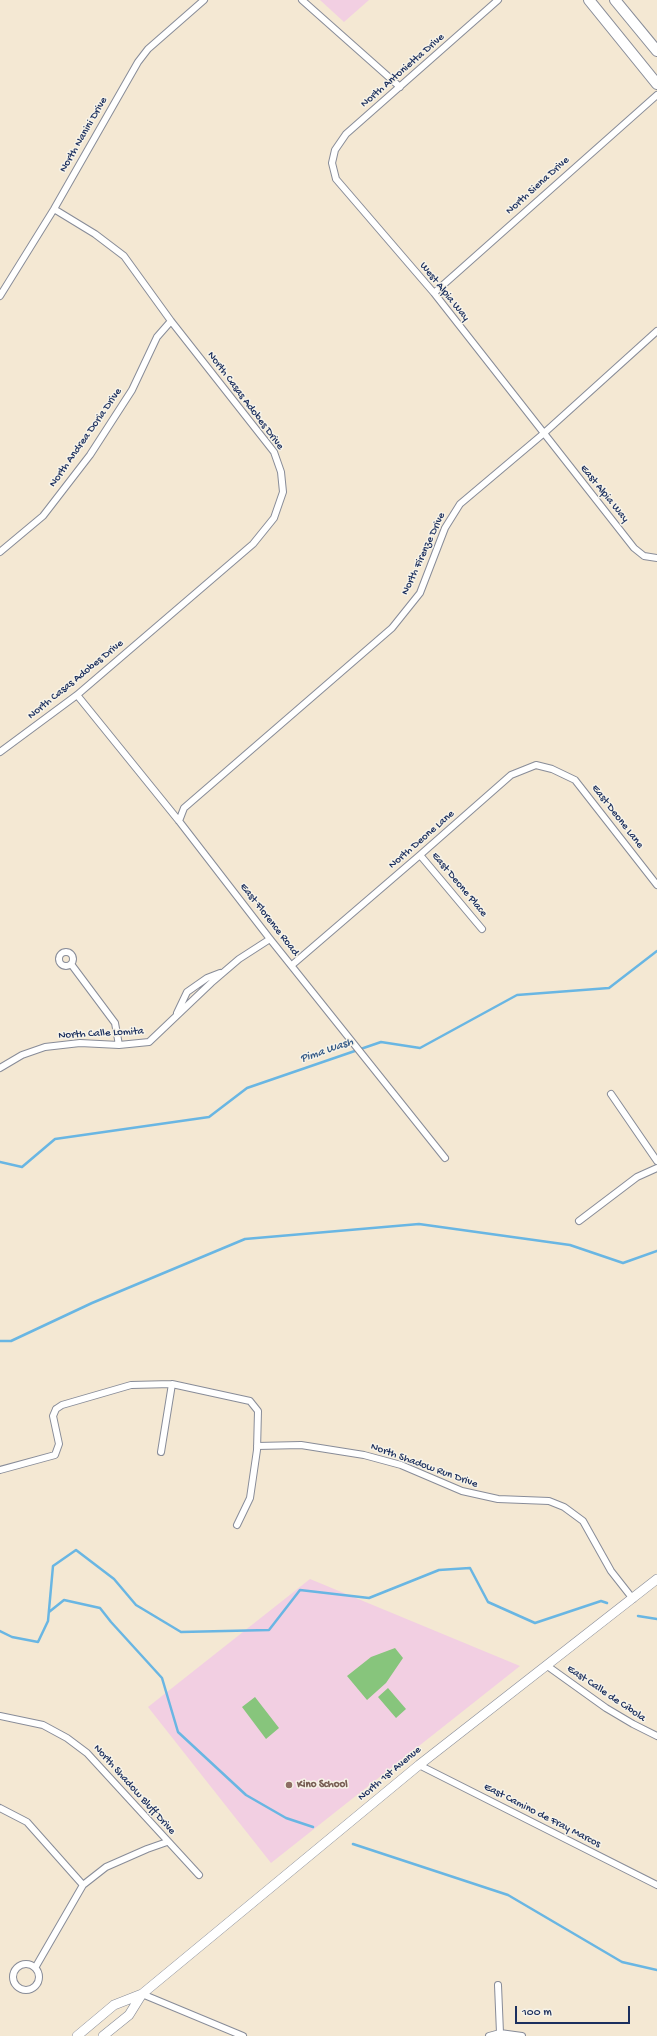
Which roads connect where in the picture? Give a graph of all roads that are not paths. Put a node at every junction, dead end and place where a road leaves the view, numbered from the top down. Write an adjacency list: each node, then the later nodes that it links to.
1 (204, 0): 11 (street, North Nanini Drive)
2 (302, 0): 8 (street)
3 (498, 0): 8 (street, North Antonietta Drive)
4 (589, 0): 7 (main road)
5 (615, 0): 6 (main road)
6 (657, 51)
7 (657, 84)
8 (400, 87): 10 (street, North Antonietta Drive)
9 (657, 95): 12 (street, North Siena Drive)
10 (332, 163): 12 (street, West Alpia Way)
11 (54, 209): 13 (street, North Nanini Drive); 14 (street, North Casas Adobes Drive)
12 (434, 293): 16 (street, West Alpia Way)
13 (0, 296)
14 (171, 321): 17 (street, North Andrea Doria Drive); 19 (street, North Casas Adobes Drive)
15 (657, 331): 16 (street, North Firenze Drive)
16 (543, 434): 18 (street, East Alpia Way); 22 (street, North Firenze Drive)
17 (0, 552)
18 (655, 559)
19 (77, 695): 20 (street, North Casas Adobes Drive); 22 (street, East Florence Road)
20 (0, 752)
21 (576, 780): 23 (street, North Deone Lane); 24 (street, East Deone Lane)
22 (179, 821): 26 (street, East Florence Road)
23 (420, 855): 25 (street, East Deone Place); 28 (street, North Deone Lane)
24 (657, 885)
25 (482, 929)
26 (270, 939): 28 (street, East Florence Road); 29 (street, North Calle Lomita)
27 (71, 964): 31 (street)
28 (292, 965): 34 (street, East Florence Road)
29 (225, 971): 30 (street, North Calle Lomita); 30 (street, North Calle Lomita)
30 (175, 1018): 31 (street, North Calle Lomita)
31 (119, 1045): 32 (street, North Calle Lomita)
32 (0, 1068)
33 (612, 1094): 35 (street)
34 (445, 1158)
35 (657, 1161)
36 (657, 1168): 37 (street)
37 (579, 1221)
38 (172, 1384): 40 (street); 42 (street); 43 (street)
39 (260, 1399): 40 (street)
40 (254, 1404): 41 (street)
41 (257, 1446): 44 (street); 46 (street, North Shadow Run Drive)
42 (161, 1452)
43 (0, 1470)
44 (237, 1525)
45 (657, 1579): 46 (main road, North 1st Avenue)
46 (632, 1598): 47 (main road, North 1st Avenue)
47 (546, 1665): 49 (street, East Calle de Cibola); 50 (main road, North 1st Avenue)
48 (0, 1716): 52 (street, North Shadow Bluff Drive)
49 (657, 1736)
50 (419, 1765): 55 (street, East Camino de Fray Marcos); 58 (main road, North 1st Avenue)
51 (0, 1808): 54 (street)
52 (168, 1842): 53 (street, North Shadow Bluff Drive); 54 (street)
53 (199, 1876)
54 (84, 1885): 56 (street)
55 (657, 1885)
56 (34, 1968): 56 (street)
57 (498, 1985): 59 (street)
58 (142, 1994): 60 (main road, North 1st Avenue); 61 (main road, North 1st Avenue); 62 (street)
59 (500, 2034): 63 (street); 64 (street)
60 (77, 2036)
61 (103, 2036)
62 (240, 2036)
63 (489, 2036)
64 (522, 2036)

